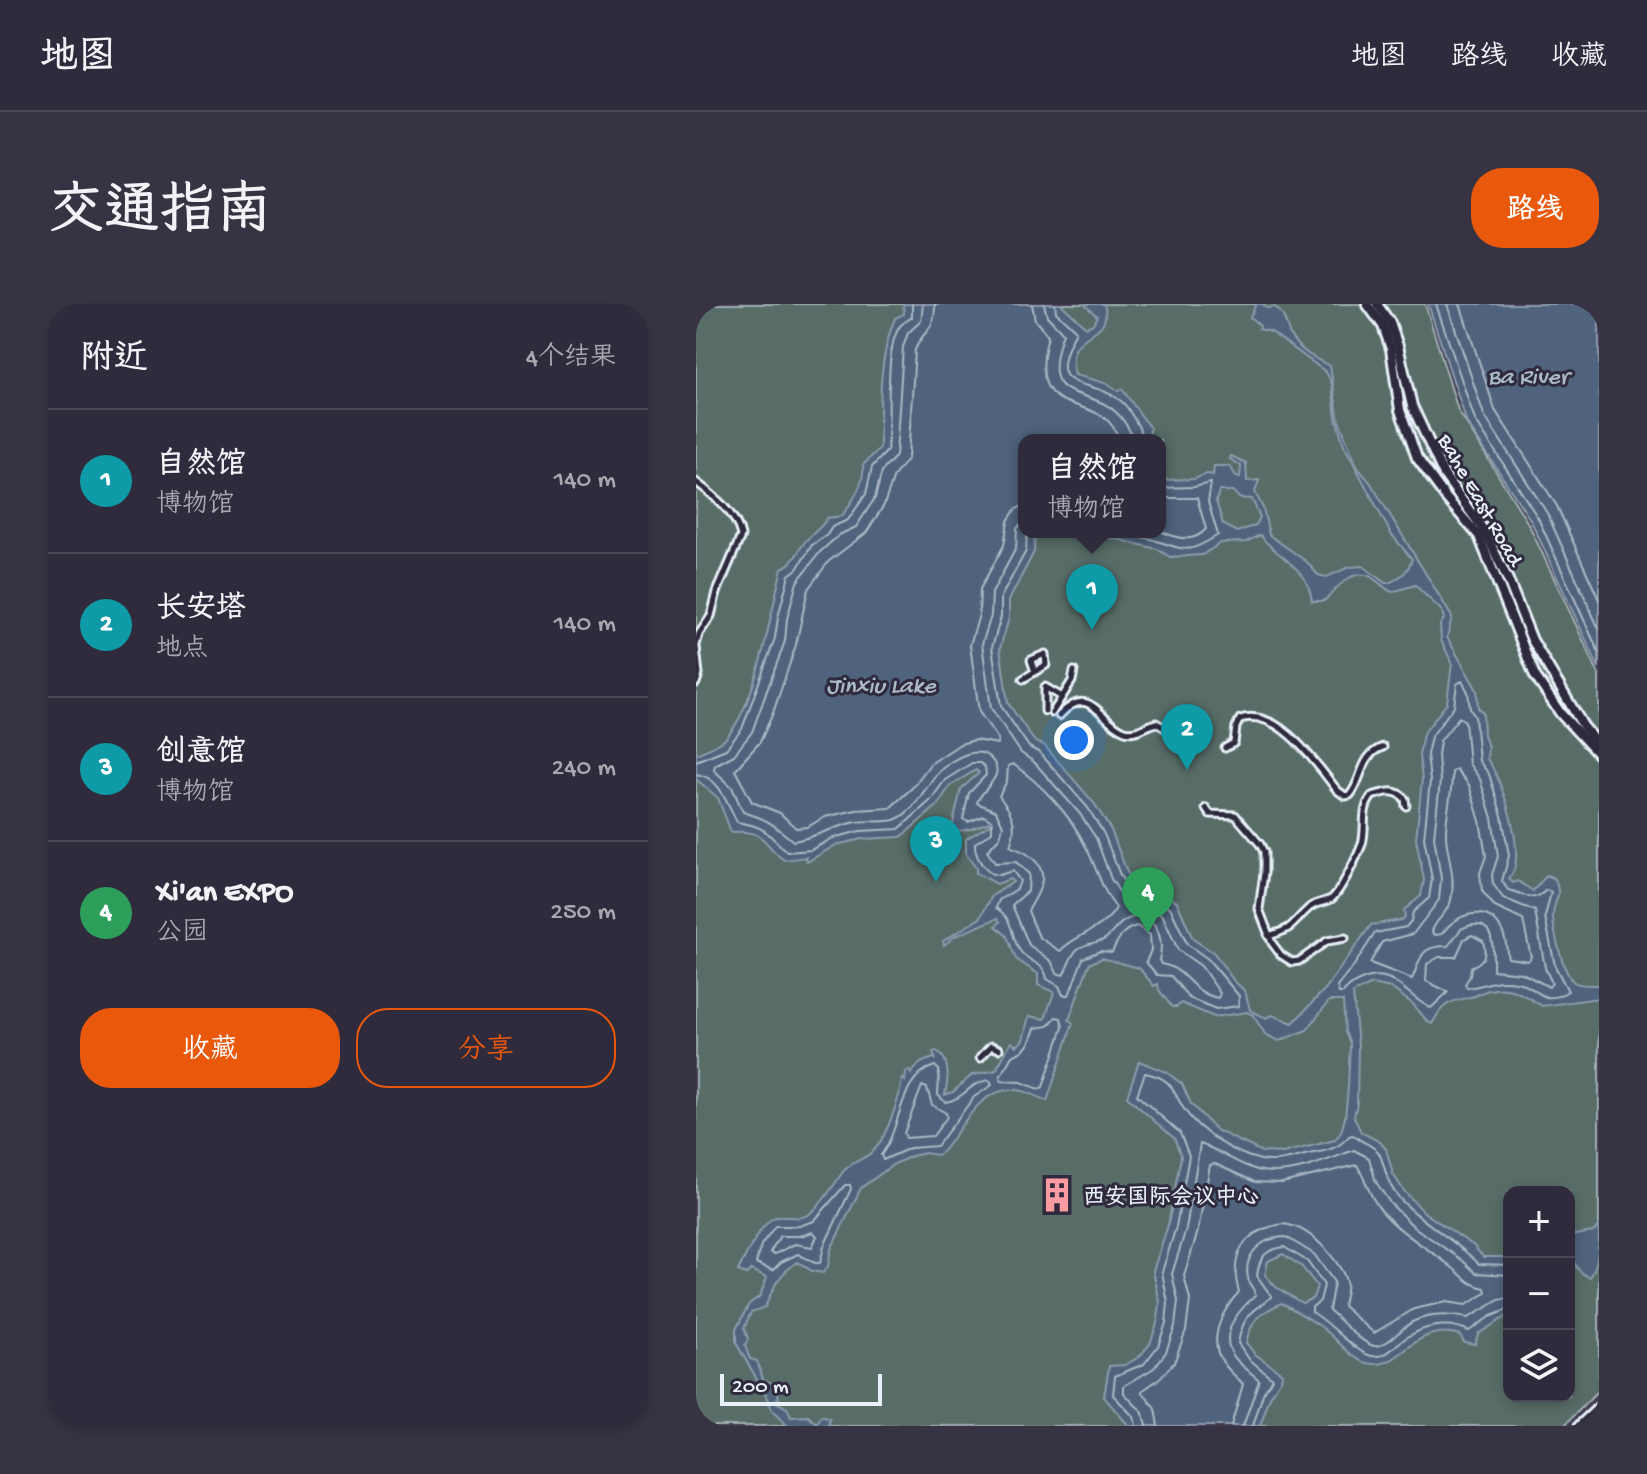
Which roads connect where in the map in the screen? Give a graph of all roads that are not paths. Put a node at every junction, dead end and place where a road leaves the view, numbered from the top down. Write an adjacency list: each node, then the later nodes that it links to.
1 (1367, 304): 4 (street, Bahe East Road)
2 (1377, 304): 4 (street, Bahe East Road)
3 (696, 482): 5 (street)
4 (1469, 517): 13 (street, Bahe East Road); 16 (street, Bahe East Road)
5 (696, 646): 9 (street)
6 (1074, 671): 10 (street)
7 (1035, 672): 8 (street)
8 (1023, 679)
9 (696, 683)
10 (1062, 697): 10 (street)
11 (1059, 716): 12 (street)
12 (1165, 728)
13 (1599, 745)
14 (1383, 747): 15 (street)
15 (1225, 748)
16 (1599, 755)
17 (1406, 806): 19 (street)
18 (1206, 808): 19 (street)
19 (1268, 936): 20 (street)
20 (1345, 938)
21 (999, 1049): 22 (street)
22 (980, 1058)
23 (1599, 1408): 24 (main road)
24 (1580, 1426)

